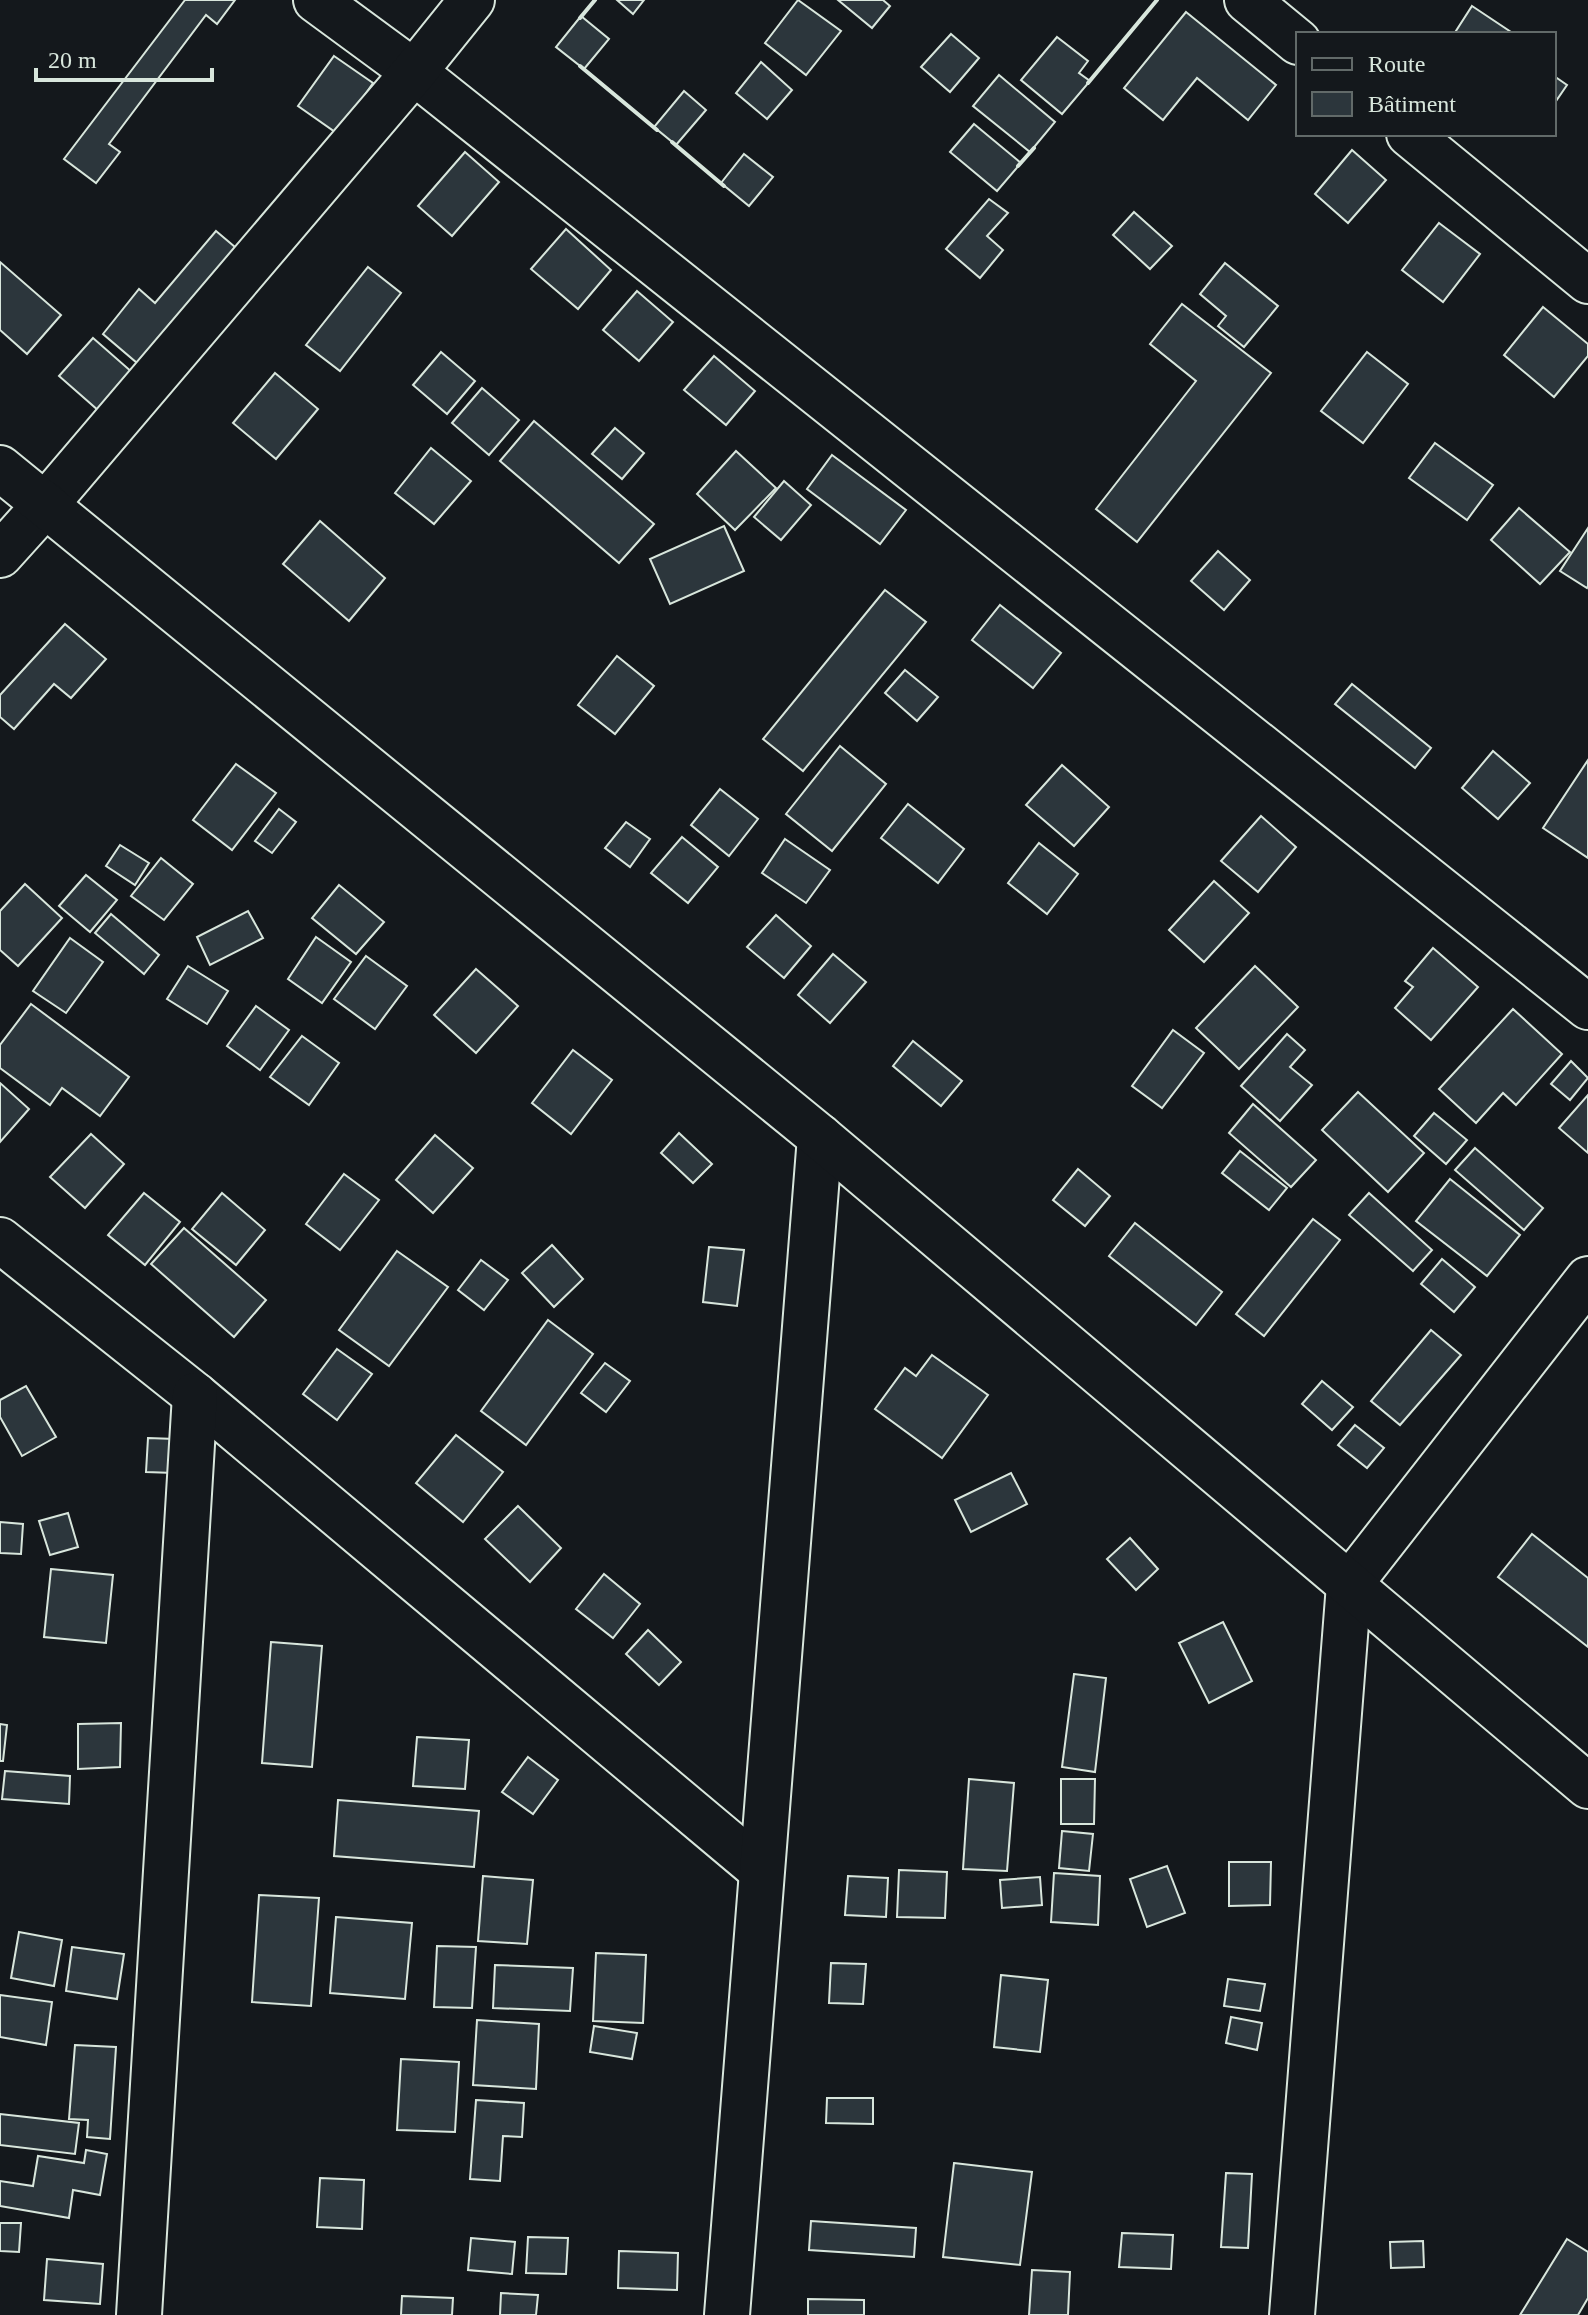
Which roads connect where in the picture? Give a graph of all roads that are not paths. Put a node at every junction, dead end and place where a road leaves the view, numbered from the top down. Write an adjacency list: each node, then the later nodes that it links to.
1 (316, 0): 5 (street)
2 (472, 0): 5 (street)
3 (1247, 0): 4 (street)
4 (1296, 40)
5 (414, 72): 9 (street); 11 (street)
6 (1411, 136): 7 (street)
7 (1588, 281)
8 (0, 468): 9 (street)
9 (46, 504): 10 (street); 12 (street)
10 (0, 555)
11 (1588, 1007)
12 (820, 1137): 16 (street); 18 (street)
13 (0, 1240): 15 (street)
14 (1588, 1279): 16 (street)
15 (195, 1395): 18 (street); 19 (street)
16 (1349, 1585): 17 (street); 21 (street)
17 (1588, 1786)
18 (761, 1870): 20 (street)
19 (139, 2315)
20 (727, 2315)
21 (1292, 2315)

